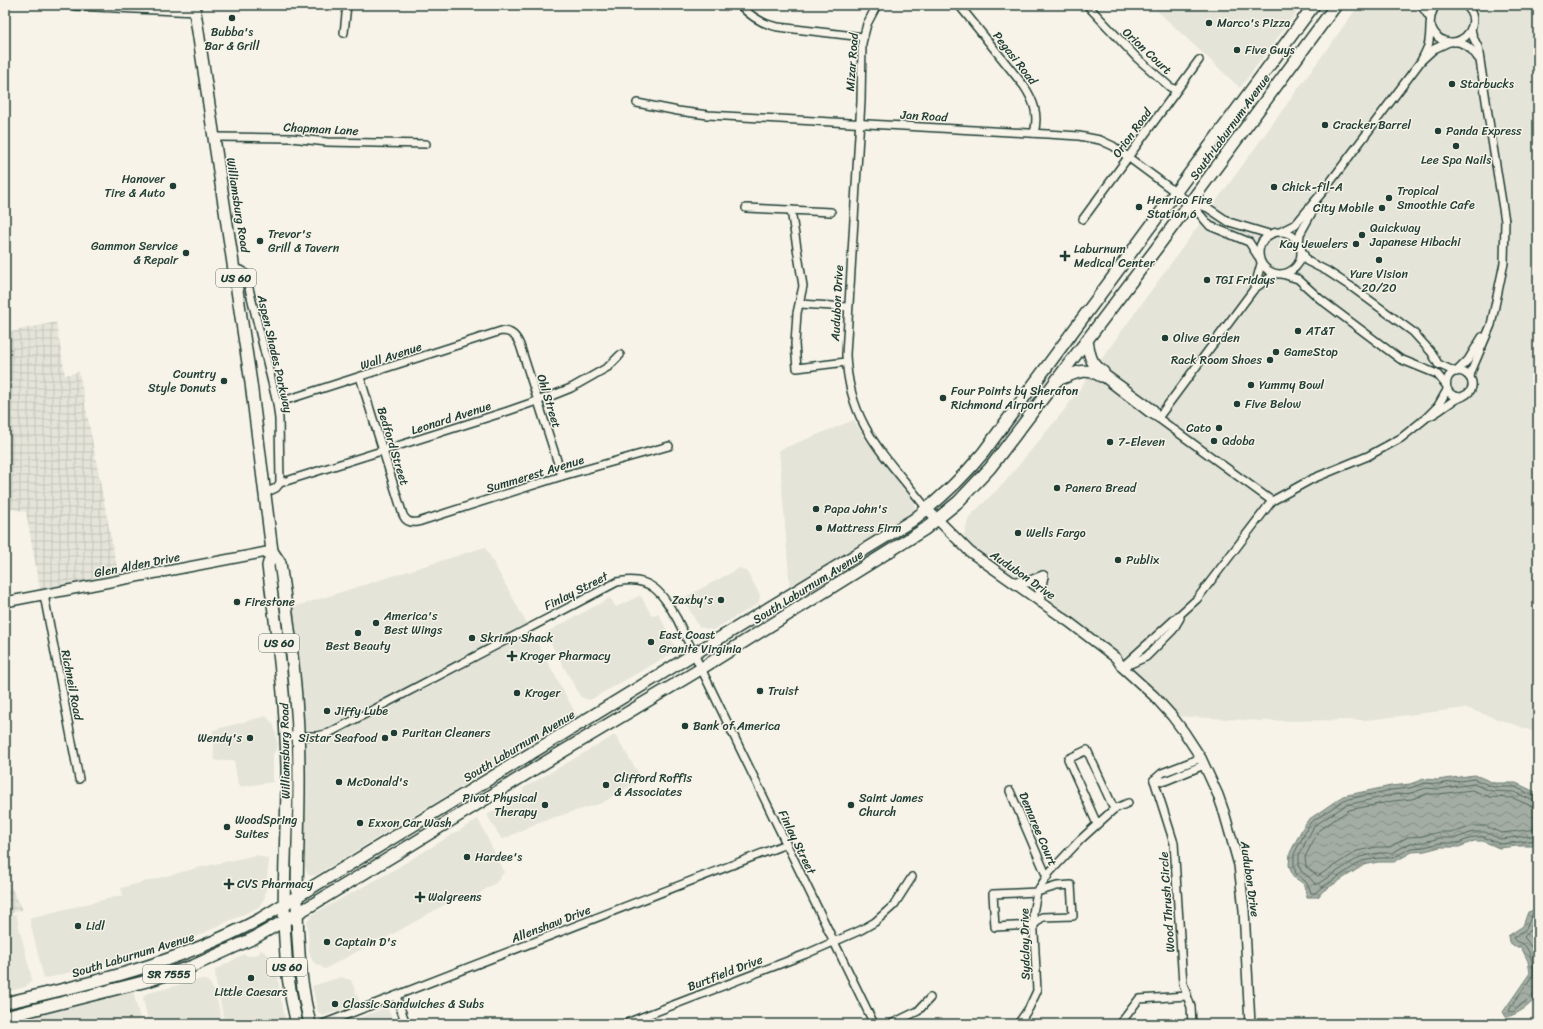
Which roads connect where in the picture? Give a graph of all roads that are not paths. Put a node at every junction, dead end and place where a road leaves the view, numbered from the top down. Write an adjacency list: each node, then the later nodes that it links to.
1 (74, 5): 12 (street)
2 (347, 5): 15 (street)
3 (740, 5): 16 (street)
4 (877, 5): 16 (street, Mizar Road)
5 (959, 5): 24 (street, Pegasi Road)
6 (1314, 5): 29 (main road, South Laburnum Avenue)
7 (1336, 5): 30 (main road, South Laburnum Avenue)
8 (1421, 5): 13 (street)
9 (1436, 5): 13 (street)
10 (1466, 5): 14 (street)
11 (1089, 7): 21 (street, Orion Court)
12 (195, 8): 25 (main road, Williamsburg Road / US 60)
13 (1430, 21): 17 (street); 20 (street)
14 (1471, 29): 17 (street); 19 (street)
15 (344, 33)
16 (863, 37): 23 (street, Mizar Road)
17 (1452, 42): 19 (street); 20 (street)
18 (1199, 60): 21 (street, Orion Road)
19 (1479, 60): 45 (street)
20 (1421, 61): 28 (street)
21 (1176, 90): 27 (street, Orion Road)
22 (637, 103): 23 (street, Jan Road)
23 (859, 124): 24 (street, Jan Road); 44 (street, Audubon Drive)
24 (1034, 133): 27 (street, Jan Road)
25 (215, 137): 26 (street, Chapman Lane); 40 (main road, Williamsburg Road / US 60)
26 (426, 144)
27 (1128, 157): 29 (street, Jan Road); 34 (street, Orion Road)
28 (1325, 189): 35 (street); 37 (street)
29 (1175, 192): 30 (street, Jan Road); 67 (main road, South Laburnum Avenue)
30 (1190, 203): 36 (street); 38 (street); 47 (main road, South Laburnum Avenue)
31 (746, 208): 32 (street)
32 (791, 210): 33 (street); 43 (street)
33 (831, 212)
34 (1083, 219)
35 (1282, 231): 36 (street); 37 (street)
36 (1269, 234): 38 (street)
37 (1300, 247): 41 (street); 50 (street)
38 (1258, 256): 39 (street)
39 (1261, 264): 41 (street); 42 (street)
40 (234, 268): 58 (street, Aspen Shades Parkway); 65 (main road, Williamsburg Road / US 60)
41 (1278, 274): 42 (street); 55 (street)
42 (1254, 289): 59 (street)
43 (800, 304): 44 (street); 49 (street)
44 (848, 307): 49 (street, Audubon Drive)
45 (1493, 315): 50 (street); 53 (street)
46 (512, 333): 52 (street, Wall Avenue); 57 (street, Ohl Street)
47 (1087, 341): 51 (main road); 54 (main road, South Laburnum Avenue)
48 (620, 355): 57 (street, Leonard Avenue)
49 (846, 362): 67 (street, Audubon Drive)
50 (1457, 371): 53 (street); 55 (street)
51 (1102, 374): 54 (main road); 59 (street)
52 (360, 377): 58 (street, Wall Avenue); 62 (street, Bedford Street)
53 (1470, 378): 56 (street)
54 (1057, 381): 68 (main road, South Laburnum Avenue)
55 (1447, 387): 56 (street); 60 (street)
56 (1462, 397): 60 (street)
57 (537, 401): 62 (street, Leonard Avenue); 63 (street, Ohl Street)
58 (277, 402): 64 (street, Aspen Shades Parkway)
59 (1158, 418): 66 (street)
60 (1426, 418): 66 (street)
61 (669, 446): 63 (street, Summerest Avenue)
62 (383, 451): 64 (street, Leonard Avenue); 69 (street, Bedford Street)
63 (562, 476): 69 (street, Summerest Avenue)
64 (280, 483): 65 (street)
65 (265, 493): 70 (main road, Williamsburg Road / US 60)
66 (1272, 501): 76 (street)
67 (927, 509): 68 (street, Audubon Drive); 75 (main road, South Laburnum Avenue)
68 (938, 519): 71 (street, Audubon Drive); 77 (main road, South Laburnum Avenue)
69 (408, 521)
70 (272, 551): 72 (street, Glen Alden Drive); 78 (main road, Williamsburg Road / US 60); 79 (main road, Williamsburg Road / US 60)
71 (1013, 582): 74 (street, Audubon Drive); 74 (street)
72 (44, 595): 73 (street, Glen Alden Drive); 81 (street, Richneil Road)
73 (5, 602)
74 (1041, 602): 76 (street, Audubon Drive)
75 (695, 655): 77 (street, Finlay Street); 79 (street, Finlay Street); 90 (main road, South Laburnum Avenue)
76 (1122, 667): 80 (street, Audubon Drive)
77 (701, 668): 86 (street, Finlay Street); 92 (main road, South Laburnum Avenue)
78 (286, 736): 79 (street, Finlay Street); 91 (main road, Williamsburg Road / US 60)
79 (298, 737): 90 (main road, Williamsburg Road / US 60)
80 (1202, 762): 98 (street, Wood Thrush Circle); 113 (street, Audubon Drive)
81 (79, 779)
82 (1010, 791): 88 (street, Demaree Court)
83 (1128, 803): 84 (street, Sydclay Drive)
84 (1114, 810): 85 (street, Sydclay Drive); 85 (street)
85 (1097, 824): 88 (street, Sydclay Drive)
86 (786, 844): 95 (street, Finlay Street); 97 (street, Allenshaw Drive)
87 (912, 877): 95 (street, Burtfield Drive)
88 (1047, 877): 89 (street, Sydclay Drive)
89 (1037, 892): 94 (street, Sydclay Drive); 94 (street); 94 (street)
90 (296, 898): 91 (main road, South Laburnum Avenue); 92 (main road, Williamsburg Road / US 60)
91 (284, 905): 93 (main road, Williamsburg Road / US 60); 96 (main road, South Laburnum Avenue / SR 7555)
92 (296, 914): 93 (main road, South Laburnum Avenue); 104 (main road, Williamsburg Road / US 60)
93 (284, 922): 101 (main road, South Laburnum Avenue / SR 7555); 103 (main road, Williamsburg Road / US 60)
94 (1034, 925): 110 (street, Sydclay Drive)
95 (834, 942): 107 (street, Burtfield Drive); 108 (street, Finlay Street)
96 (44, 995): 100 (main road, South Laburnum Avenue / SR 7555); 101 (street)
97 (396, 996): 105 (street, Allenshaw Drive); 106 (street)
98 (1187, 996): 111 (street); 112 (street, Wood Thrush Circle)
99 (930, 998): 109 (street)
100 (5, 1003)
101 (46, 1007): 102 (main road, South Laburnum Avenue / SR 7555)
102 (5, 1017)
103 (297, 1024)
104 (310, 1024)
105 (323, 1024)
106 (406, 1024)
107 (624, 1024)
108 (874, 1024)
109 (891, 1024)
110 (1018, 1024)
111 (1120, 1024)
112 (1192, 1024)
113 (1250, 1024)

